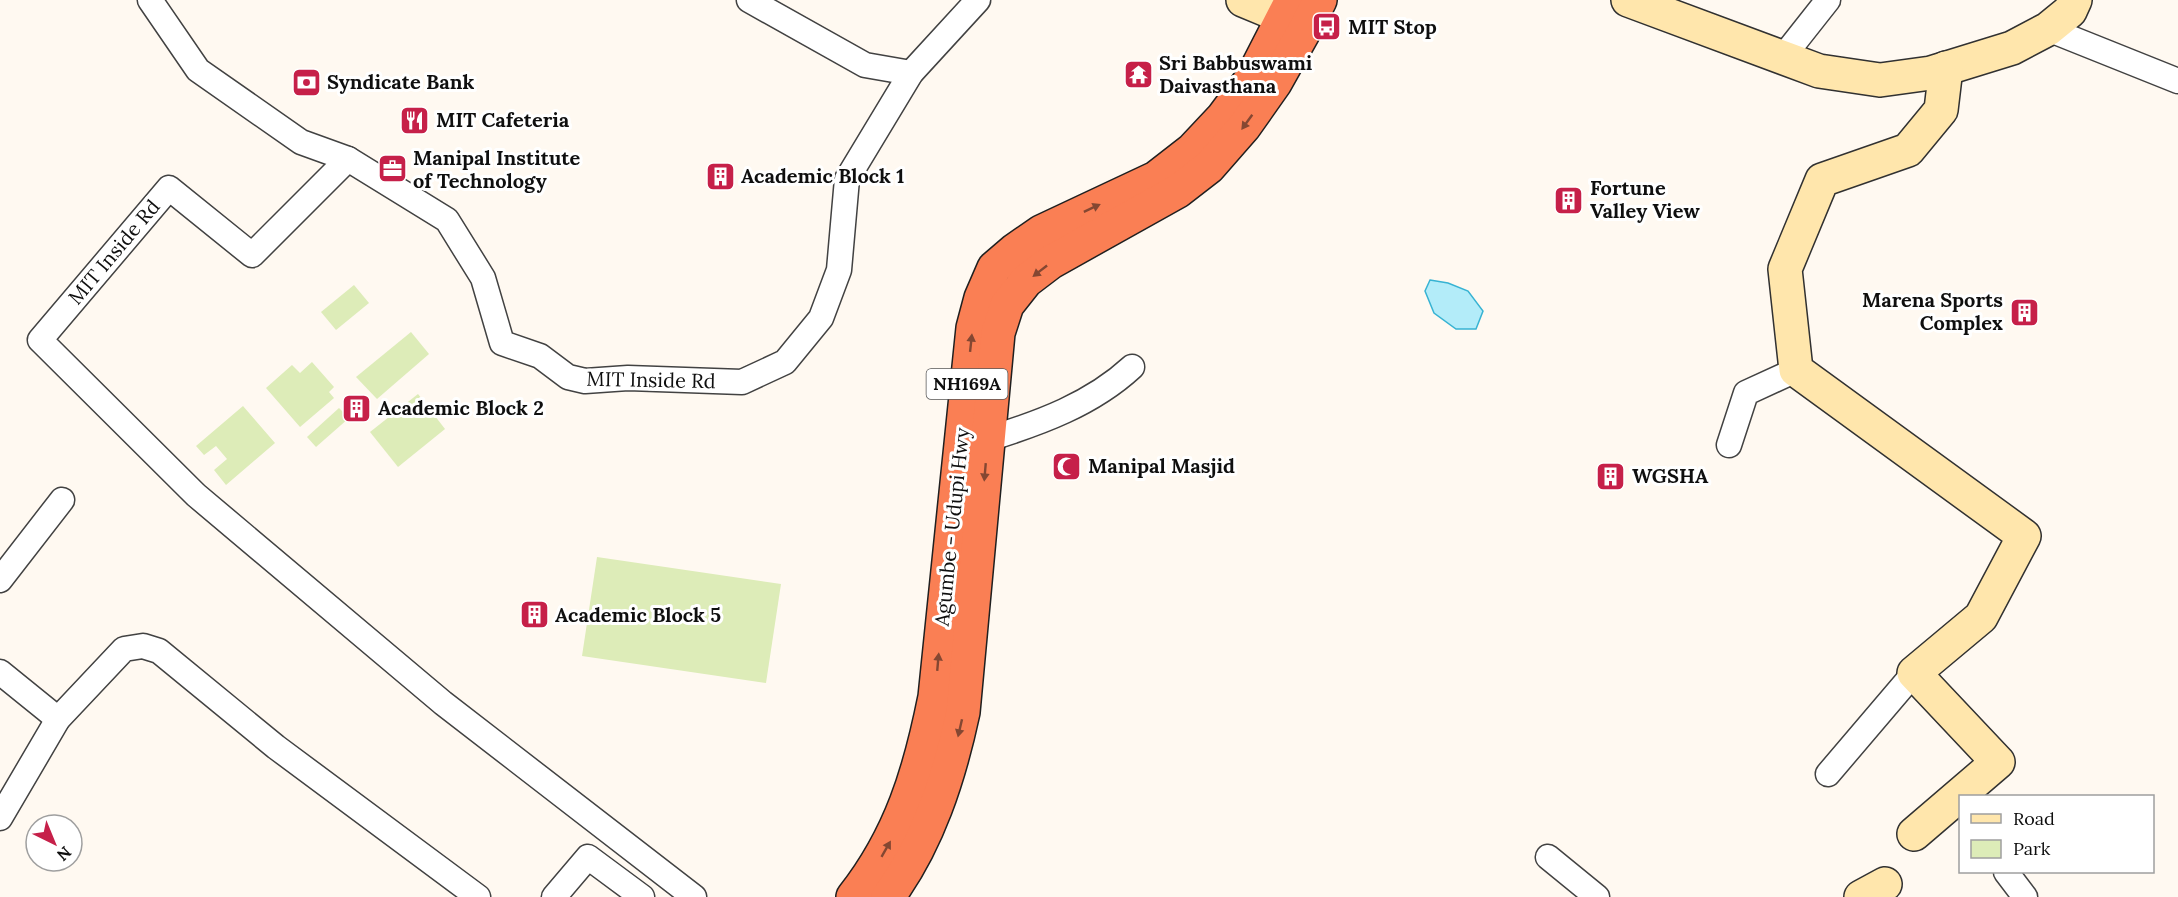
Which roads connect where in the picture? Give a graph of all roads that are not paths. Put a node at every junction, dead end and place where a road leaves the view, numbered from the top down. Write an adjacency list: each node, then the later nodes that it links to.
1 (150, 0): 14 (street)
2 (749, 0): 12 (street)
3 (978, 0): 12 (street, MIT Inside Rd)
4 (1243, 0): 8 (street)
5 (1628, 0): 10 (street)
6 (1828, 0): 10 (street)
7 (2075, 0): 9 (street)
8 (1301, 11): 17 (highway, Agumbe - Udupi Hwy / NH169A, one-way to 17); 35 (highway, Agumbe - Udupi Hwy / NH169A, one-way to 8)
9 (2048, 29): 11 (street); 13 (street)
10 (1783, 57): 11 (street)
11 (1946, 68): 16 (street)
12 (911, 73): 14 (street, MIT Inside Rd)
13 (2178, 81)
14 (348, 159): 34 (street, MIT Inside Rd)
15 (1132, 367): 17 (street)
16 (1796, 370): 18 (street); 22 (street)
17 (988, 439): 36 (highway, Agumbe - Udupi Hwy / NH169A, one-way to 36)
18 (1729, 445)
19 (62, 500): 20 (street)
20 (0, 580)
21 (0, 672): 23 (street)
22 (1914, 673): 24 (street); 25 (street)
23 (58, 719): 27 (street); 31 (street)
24 (1828, 774)
25 (1967, 795)
26 (1957, 805): 28 (street)
27 (0, 818)
28 (1914, 834)
29 (1548, 857): 37 (street)
30 (2007, 873): 38 (street)
31 (478, 897)
32 (554, 897): 33 (street)
33 (642, 897)
34 (694, 897)
35 (853, 897)
36 (888, 897)
37 (1597, 897)
38 (2025, 897)

